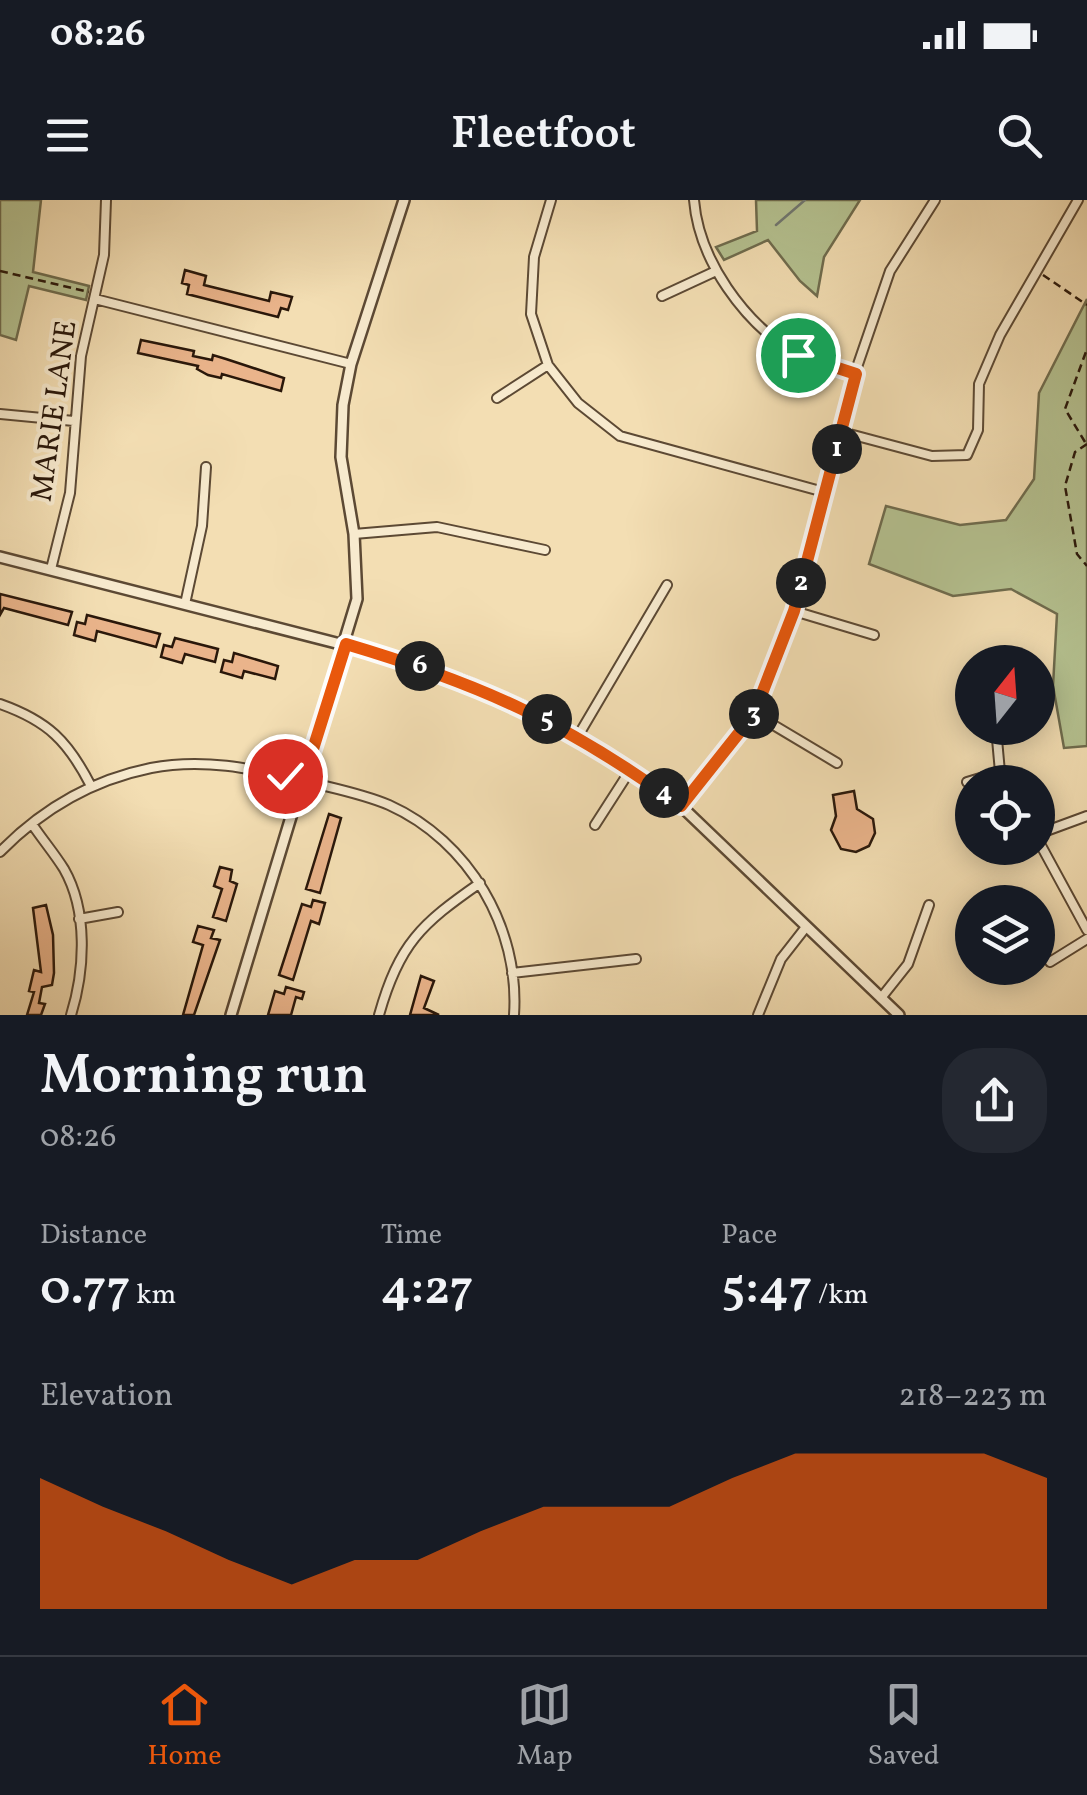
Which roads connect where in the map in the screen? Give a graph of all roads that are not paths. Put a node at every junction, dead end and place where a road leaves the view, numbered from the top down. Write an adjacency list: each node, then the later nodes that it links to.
1 (106, 200): 8 (street, MARIE LANE)
2 (404, 200): 10 (street)
3 (550, 200): 11 (street)
4 (694, 200): 7 (street)
5 (935, 200): 12 (street)
6 (1078, 200): 16 (street)
7 (716, 270): 9 (street); 12 (street)
8 (95, 296): 10 (street); 15 (street, MARIE LANE)
9 (662, 296)
10 (351, 364): 19 (street)
11 (548, 365): 13 (street); 18 (street)
12 (856, 374): 16 (street)
13 (497, 398)
14 (0, 414): 15 (street)
15 (74, 421): 22 (street, MARIE LANE)
16 (842, 432): 18 (street)
17 (206, 467): 24 (street)
18 (824, 492): 25 (street)
19 (354, 534): 20 (street); 27 (street)
20 (546, 550)
21 (0, 556): 22 (street)
22 (51, 569): 24 (street)
23 (667, 586): 30 (street)
24 (185, 604): 27 (street)
25 (794, 611): 26 (street); 29 (street)
26 (874, 636)
27 (346, 644): 30 (street); 33 (street)
28 (0, 704): 34 (street)
29 (754, 714): 31 (street); 35 (street)
30 (578, 736): 32 (street)
31 (838, 763)
32 (631, 769): 35 (street); 38 (street)
33 (303, 781): 34 (street); 42 (street); 54 (street)
34 (91, 786): 37 (street)
35 (681, 806): 46 (street)
36 (1087, 816): 39 (street)
37 (32, 824): 40 (street); 45 (street)
38 (595, 825)
39 (1055, 830)
40 (0, 852)
41 (1053, 865): 47 (street)
42 (480, 883): 51 (street); 55 (street)
43 (929, 905): 52 (street)
44 (118, 912): 45 (street)
45 (80, 919): 53 (street)
46 (806, 927): 52 (street); 57 (street)
47 (1087, 930)
48 (1087, 940): 50 (street)
49 (636, 958): 51 (street)
50 (1055, 959)
51 (512, 973): 56 (street)
52 (882, 998): 58 (street)
53 (71, 1015)
54 (231, 1015)
55 (379, 1015)
56 (514, 1015)
57 (758, 1015)
58 (898, 1015)

